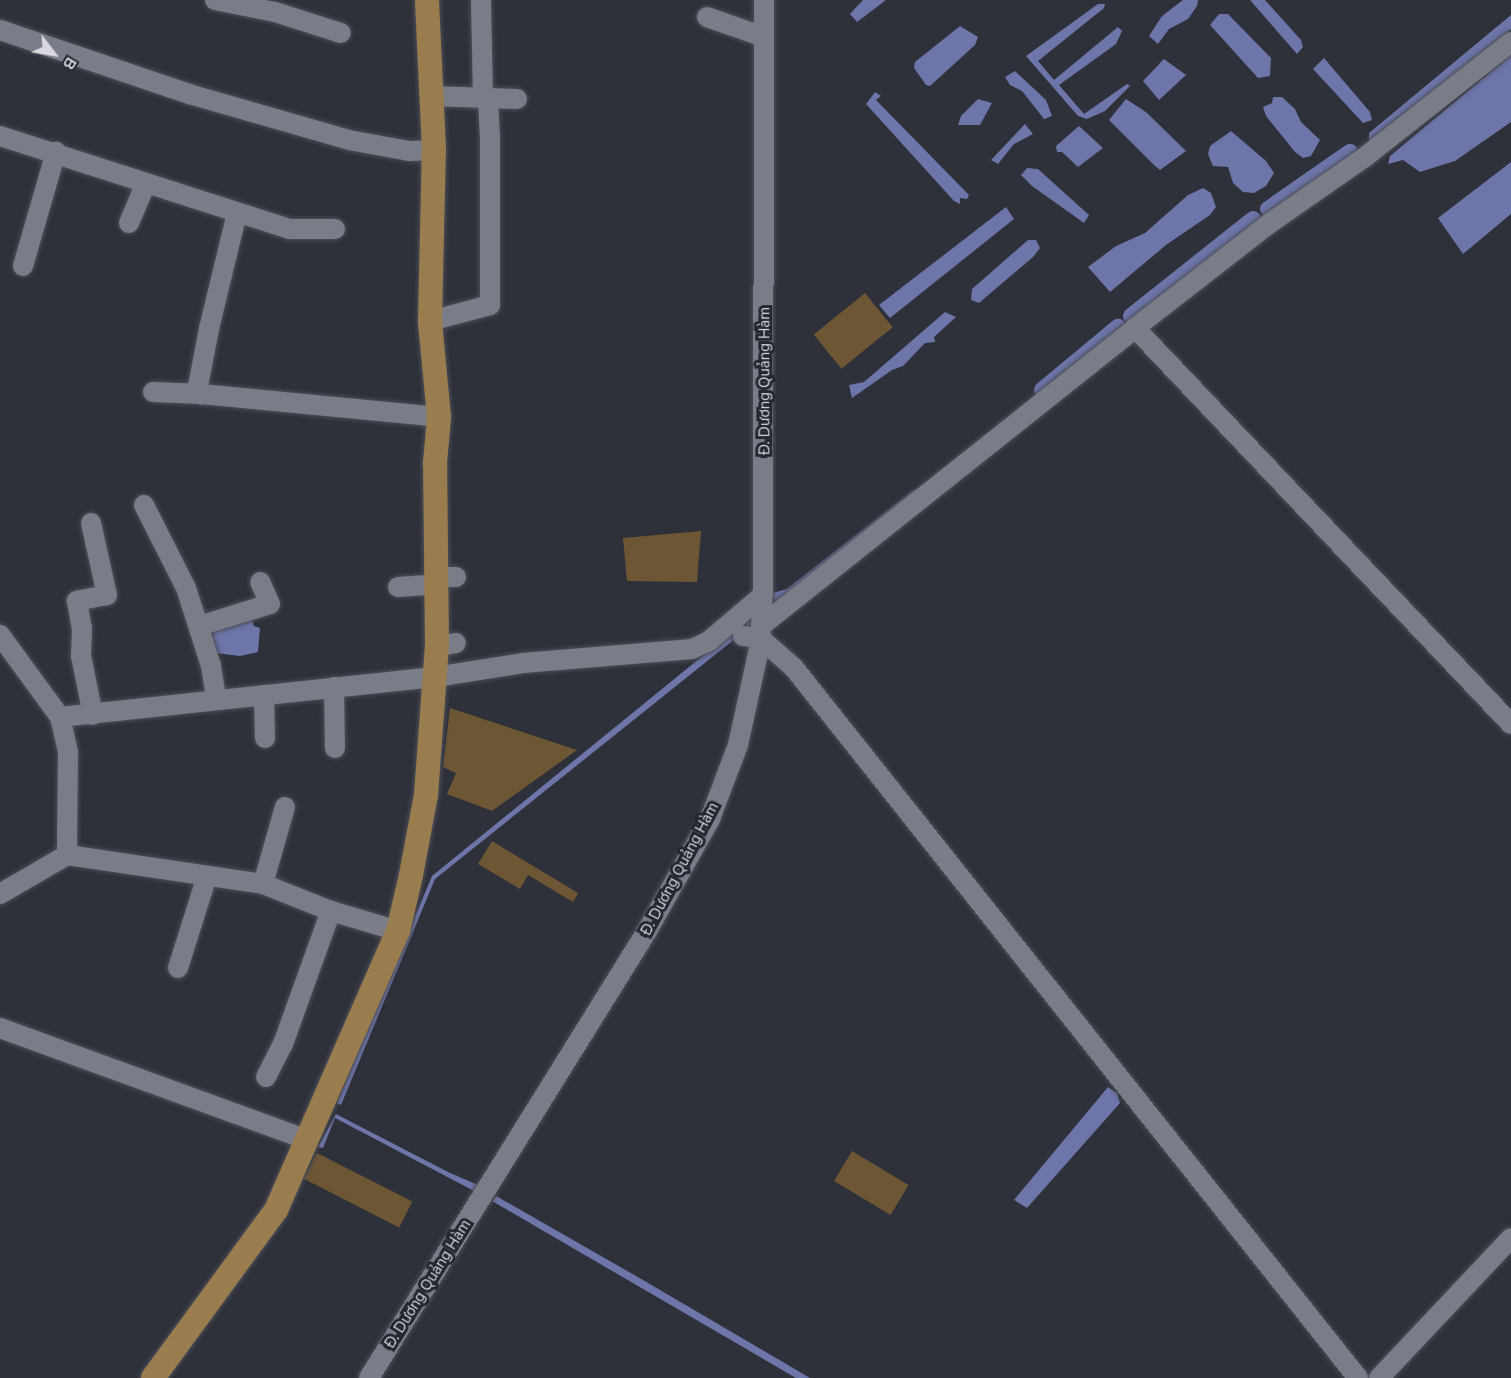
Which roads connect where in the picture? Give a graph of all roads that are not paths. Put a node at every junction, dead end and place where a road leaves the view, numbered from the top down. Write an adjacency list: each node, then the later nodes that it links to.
1 (219, 0): 5 (street)
2 (427, 0): 11 (main road)
3 (480, 0): 12 (street)
4 (764, 0): 9 (street, Đ. Dương Quảng Hàm)
5 (277, 6): 8 (street)
6 (707, 17): 9 (street)
7 (0, 30): 15 (street)
8 (341, 33)
9 (764, 37): 32 (street, Đ. Dương Quảng Hàm)
10 (1511, 42): 23 (street)
11 (431, 96): 12 (street); 15 (main road)
12 (483, 98): 13 (street); 22 (street)
13 (517, 99)
14 (0, 136): 16 (street)
15 (434, 150): 22 (main road)
16 (56, 152): 17 (street); 21 (street)
17 (146, 183): 18 (street); 19 (street)
18 (237, 213): 20 (street); 25 (street)
19 (129, 223)
20 (335, 229)
21 (22, 266)
22 (430, 321): 26 (main road)
23 (1135, 328): 34 (street); 42 (street)
24 (153, 392): 25 (street)
25 (201, 394): 26 (street)
26 (439, 417): 29 (main road)
27 (144, 505): 33 (street)
28 (91, 523): 40 (street)
29 (444, 579): 31 (street); 36 (main road)
30 (260, 582): 33 (street)
31 (398, 587)
32 (763, 595): 34 (street, Đ. Dương Quảng Hàm); 36 (street)
33 (199, 626): 39 (street)
34 (755, 633): 58 (street, Đ. Dương Quảng Hàm); 59 (street)
35 (0, 635): 41 (street)
36 (435, 677): 37 (street); 51 (main road)
37 (334, 687): 38 (street); 44 (street)
38 (264, 695): 39 (street); 43 (street)
39 (216, 699): 40 (street)
40 (93, 715): 41 (street)
41 (60, 717): 46 (street)
42 (1511, 724)
43 (265, 738)
44 (335, 748)
45 (285, 807): 48 (street)
46 (67, 855): 47 (street); 49 (street)
47 (207, 876): 48 (street); 52 (street)
48 (263, 885): 50 (street)
49 (0, 894)
50 (331, 911): 51 (street); 54 (street)
51 (398, 931): 55 (main road)
52 (178, 968)
53 (0, 1028): 55 (street)
54 (266, 1077)
55 (308, 1140): 57 (main road)
56 (1511, 1238): 60 (street)
57 (153, 1378)
58 (369, 1378)
59 (1358, 1378)
60 (1379, 1378)

